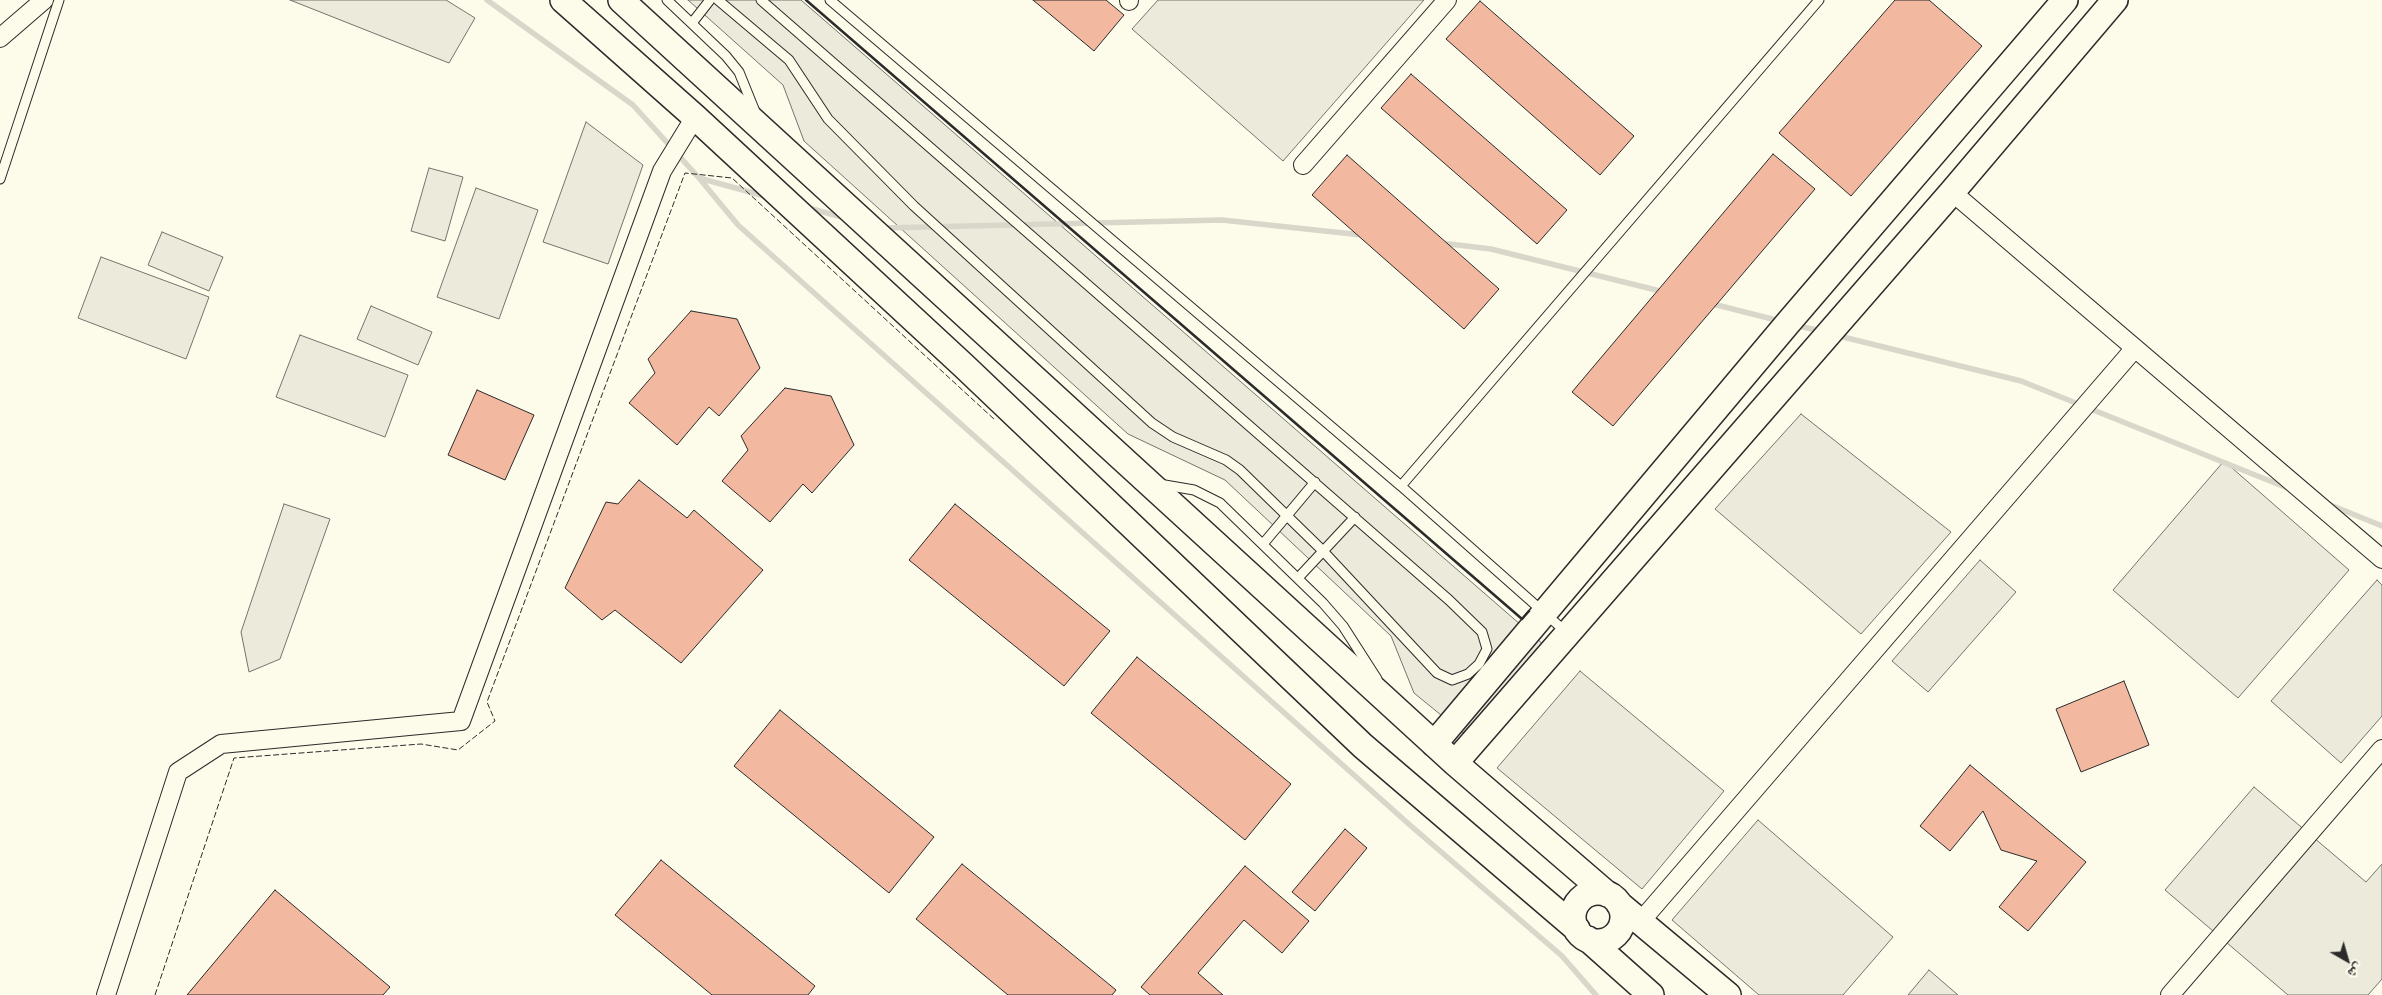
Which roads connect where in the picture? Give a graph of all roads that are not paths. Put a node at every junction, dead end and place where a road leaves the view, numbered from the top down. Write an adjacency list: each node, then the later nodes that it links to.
1 (44, 0): 15 (street)
2 (59, 0): 19 (lane)
3 (563, 0): 16 (street)
4 (621, 0): 17 (street)
5 (667, 0): 14 (lane)
6 (710, 0): 14 (lane)
7 (718, 0): 25 (lane)
8 (761, 0): 23 (lane)
9 (830, 0): 24 (lane)
10 (1447, 0): 18 (street)
11 (1819, 0): 24 (lane)
12 (2065, 0): 31 (street)
13 (2115, 0): 20 (street)
14 (692, 23): 17 (lane)
15 (0, 38)
16 (695, 117): 39 (street); 40 (street)
17 (763, 130): 22 (street)
18 (1303, 165)
19 (0, 179)
20 (1952, 192): 21 (street); 32 (street)
21 (2135, 348): 29 (street); 38 (street)
22 (1148, 482): 27 (lane); 33 (street)
23 (1315, 482): 25 (lane); 26 (lane)
24 (1401, 486): 31 (lane)
25 (1286, 516): 27 (lane); 28 (lane)
26 (1355, 517): 28 (lane); 28 (lane)
27 (1263, 544): 30 (lane)
28 (1323, 551): 30 (lane)
29 (2382, 559)
30 (1298, 578): 33 (lane)
31 (1544, 612): 32 (lane); 34 (street)
32 (1568, 634): 36 (street)
33 (1398, 711): 34 (street)
34 (1434, 744): 36 (street)
35 (2382, 749): 43 (street)
36 (1455, 763): 37 (street)
37 (1613, 899): 38 (street); 39 (street); 39 (street)
38 (1641, 921): 42 (street)
39 (1582, 934): 41 (street)
40 (106, 995)
41 (1651, 995)
42 (1728, 995)
43 (2170, 995)

